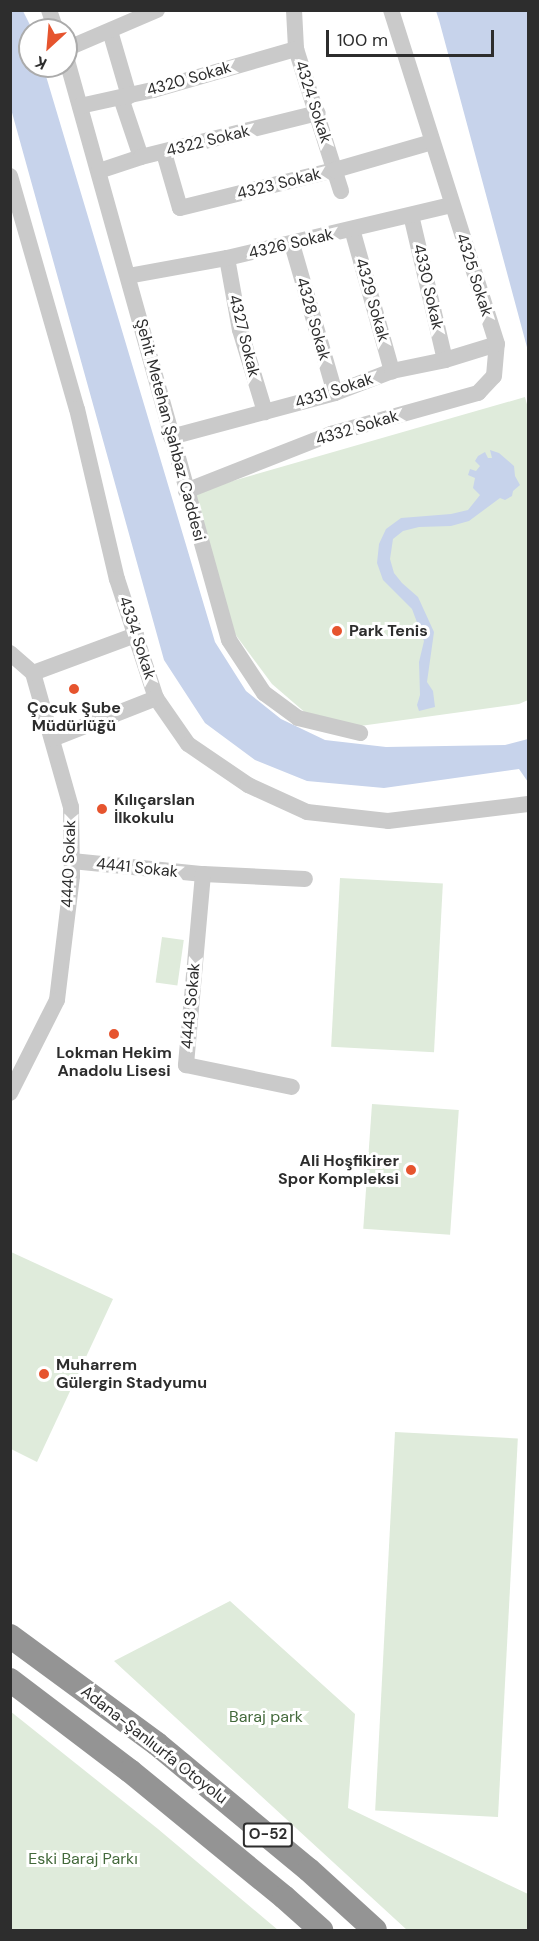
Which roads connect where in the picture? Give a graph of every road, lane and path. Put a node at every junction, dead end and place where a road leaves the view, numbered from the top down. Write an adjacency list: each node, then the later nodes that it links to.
1 (157, 10): 4 (street)
2 (294, 10): 6 (street, 4324 Sokak)
3 (391, 10): 11 (street, 4325 Sokak)
4 (110, 31): 5 (street); 8 (street)
5 (78, 44)
6 (296, 49): 8 (street, 4320 Sokak); 10 (street, 4324 Sokak)
7 (72, 78): 9 (street, Şehit Metehan Şahbaz Caddesi)
8 (125, 97): 9 (street, 4320 Sokak); 13 (street)
9 (80, 106): 15 (street, Şehit Metehan Şahbaz Caddesi)
10 (318, 113): 12 (street, 4322 Sokak); 14 (street, 4324 Sokak)
11 (432, 142): 14 (street, 4323 Sokak); 18 (street, 4325 Sokak)
12 (164, 153): 13 (street, 4322 Sokak); 14 (street, 4323 Sokak)
13 (141, 157): 15 (street, 4322 Sokak)
14 (335, 170): 17 (street, 4324 Sokak)
15 (99, 171): 23 (street, Şehit Metehan Şahbaz Caddesi)
16 (10, 176): 31 (street, 4334 Sokak)
17 (341, 191)
18 (452, 205): 19 (street, 4326 Sokak); 24 (street, 4325 Sokak)
19 (411, 215): 20 (street, 4326 Sokak); 25 (street, 4330 Sokak)
20 (352, 229): 21 (street, 4326 Sokak); 26 (street, 4329 Sokak)
21 (292, 244): 22 (street, 4326 Sokak); 27 (street, 4328 Sokak)
22 (227, 258): 23 (street, 4326 Sokak); 28 (street, 4327 Sokak)
23 (128, 276): 29 (street, Şehit Metehan Şahbaz Caddesi)
24 (497, 344): 25 (street, 4331 Sokak); 30 (street, 4332 Sokak)
25 (445, 360): 26 (street, 4331 Sokak)
26 (392, 371): 27 (street, 4331 Sokak)
27 (335, 393): 28 (street, 4331 Sokak)
28 (265, 412): 29 (street, 4331 Sokak)
29 (171, 437): 30 (street, Şehit Metehan Şahbaz Caddesi)
30 (186, 491): 35 (street, Şehit Metehan Şahbaz Caddesi)
31 (136, 635): 33 (street); 34 (street, 4334 Sokak)
32 (11, 654): 33 (street)
33 (33, 674): 36 (street, 4440 Sokak)
34 (156, 698): 36 (street); 37 (street, 4334 Sokak)
35 (360, 733)
36 (52, 739): 38 (street, 4440 Sokak)
37 (528, 804)
38 (72, 861): 39 (street, 4441 Sokak); 41 (street, 4440 Sokak)
39 (203, 874): 40 (street, 4441 Sokak); 42 (street, 4443 Sokak)
40 (305, 879)
41 (13, 1082)
42 (292, 1087)
43 (10, 1636): 46 (highway, Adana-Şanlıurfa Otoyolu / O-52)
44 (10, 1680): 45 (highway, O-52)
45 (321, 1930)
46 (375, 1930)

